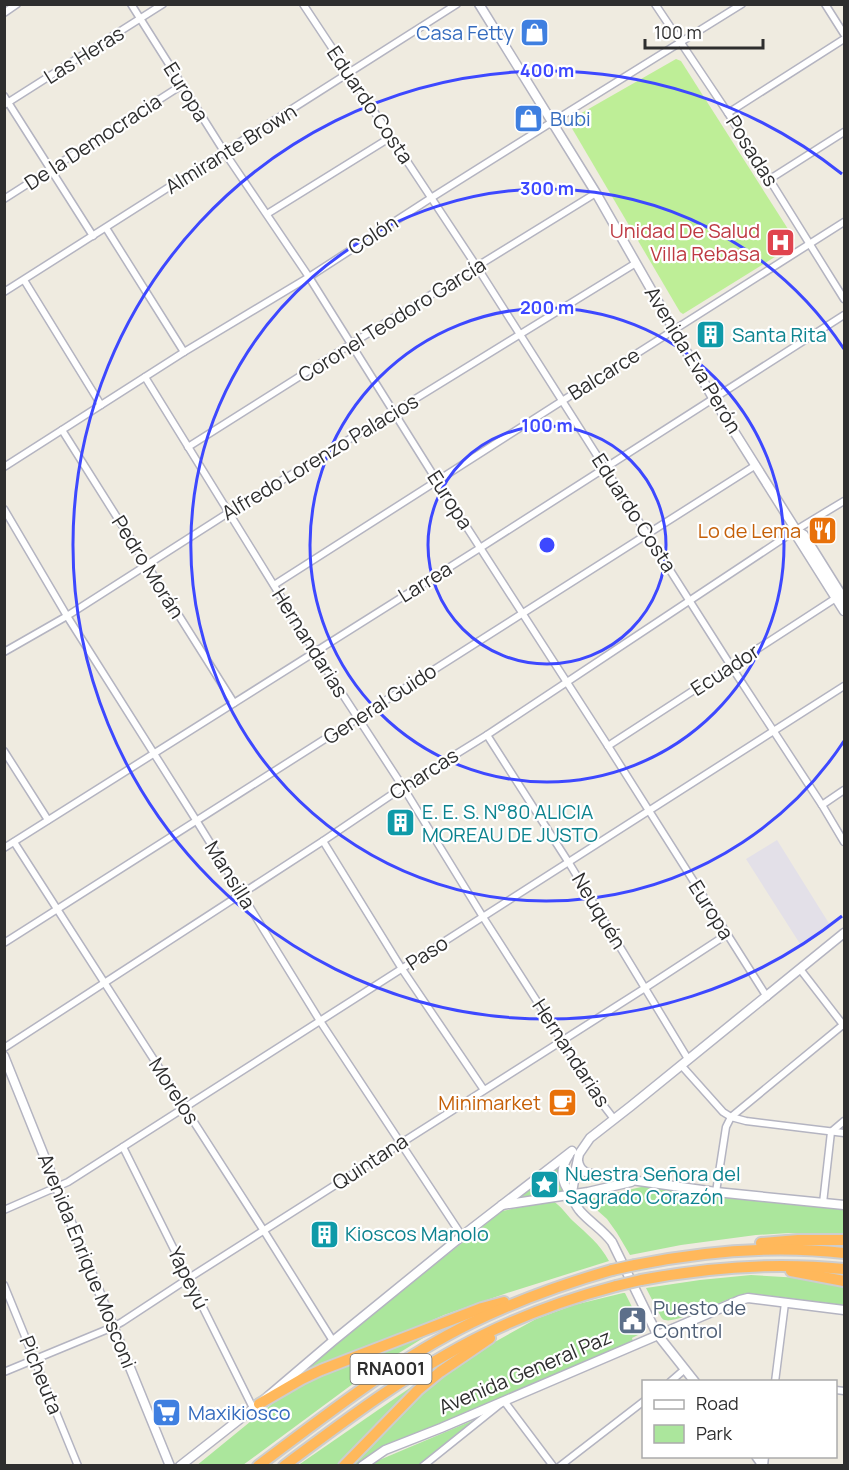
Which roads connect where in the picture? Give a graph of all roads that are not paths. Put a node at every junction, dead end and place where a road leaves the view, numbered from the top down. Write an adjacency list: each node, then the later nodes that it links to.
1 (17, 4): 10 (street)
2 (131, 4): 11 (street, Europa)
3 (163, 4): 11 (street, Las Heras)
4 (303, 4): 15 (street, Eduardo Costa)
5 (457, 4): 15 (street, Almirante Brown)
6 (479, 4): 19 (main road, Avenida Eva Perón)
7 (655, 4): 14 (street, Posadas)
8 (742, 4): 14 (street, Colón)
9 (825, 4): 12 (street)
10 (4, 13)
11 (140, 19): 16 (street, Europa); 17 (street, Las Heras)
12 (844, 34)
13 (844, 39): 18 (street)
14 (680, 42): 18 (street, Posadas); 19 (street, Colón)
15 (348, 74): 21 (street, Eduardo Costa); 22 (street, Almirante Brown)
16 (182, 85): 22 (street, Europa); 23 (street, De la Democracia)
17 (6, 101): 23 (street)
18 (728, 113): 24 (street, Posadas)
19 (552, 122): 25 (main road, Avenida Eva Perón); 26 (street, Colón)
20 (844, 132): 24 (street)
21 (391, 137): 26 (street, Eduardo Costa); 28 (street)
22 (225, 153): 28 (street, Europa); 30 (street, Almirante Brown)
23 (51, 169): 27 (street, De la Democracia); 31 (street)
24 (770, 179): 32 (street, Posadas)
25 (596, 193): 33 (main road, Avenida Eva Perón); 34 (street, Coronel Teodoro García)
26 (431, 198): 34 (street, Eduardo Costa); 35 (street, Colón)
27 (4, 199)
28 (267, 214): 35 (street, Europa)
29 (844, 222): 32 (street, Balcarce)
30 (106, 228): 31 (street, Almirante Brown); 43 (street)
31 (93, 236): 36 (street, Almirante Brown)
32 (810, 244): 38 (street, Posadas); 40 (street, Balcarce)
33 (636, 263): 40 (main road, Avenida Eva Perón); 41 (street, Alfredo Lorenzo Palacios)
34 (477, 267): 41 (street, Eduardo Costa); 42 (street, Coronel Teodoro García)
35 (309, 277): 42 (street, Europa); 43 (street, Colón)
36 (24, 280): 37 (street, Almirante Brown); 47 (street)
37 (4, 292)
38 (844, 299)
39 (844, 315): 45 (street, Larrea)
40 (674, 330): 45 (main road, Avenida Eva Perón); 46 (street, Balcarce)
41 (520, 335): 46 (street, Eduardo Costa); 48 (street, Alfredo Lorenzo Palacios)
42 (351, 344): 48 (street, Europa); 50 (street, Coronel Teodoro García)
43 (184, 352): 44 (street, Colón)
44 (145, 377): 47 (street, Colón); 50 (street, Hernandarias)
45 (713, 398): 51 (main road, Avenida Eva Perón); 53 (street, Larrea)
46 (562, 401): 53 (street, Eduardo Costa); 54 (street, Balcarce)
47 (101, 405): 49 (street, Colón)
48 (394, 412): 54 (street, Europa); 57 (street, Alfredo Lorenzo Palacios)
49 (62, 430): 52 (street, Colón); 61 (street, Pedro Morán)
50 (188, 447): 57 (street, Hernandarias)
51 (756, 465): 58 (main road, Avenida Eva Perón); 59 (street, General Guido)
52 (4, 467)
53 (604, 468): 59 (street, Eduardo Costa); 60 (street, Larrea)
54 (437, 481): 60 (street, Europa); 62 (street, Balcarce)
55 (844, 501): 58 (street, Charcas)
56 (4, 510): 67 (street, Mansilla)
57 (228, 513): 61 (street, Alfredo Lorenzo Palacios); 62 (street, Hernandarias)
58 (796, 530): 63 (main road, Avenida Eva Perón); 64 (street, Charcas)
59 (647, 535): 64 (street, Eduardo Costa); 66 (street, General Guido)
60 (480, 548): 66 (street, Europa); 69 (street, Larrea)
61 (147, 565): 67 (street, Alfredo Lorenzo Palacios); 73 (street, Pedro Morán)
62 (274, 585): 69 (street, Hernandarias)
63 (841, 597): 65 (main road, Avenida Eva Perón); 70 (street, Ecuador)
64 (690, 601): 70 (street, Eduardo Costa); 71 (street, Charcas)
65 (844, 611)
66 (523, 612): 71 (street, Europa); 74 (street, General Guido)
67 (67, 616): 68 (street, Alfredo Lorenzo Palacios); 79 (street, Mansilla)
68 (4, 652)
69 (315, 652): 73 (street, Larrea); 74 (street, Hernandarias)
70 (731, 666): 75 (street, Eduardo Costa); 77 (street, Ecuador)
71 (566, 682): 76 (street, Charcas); 77 (street, Europa)
72 (844, 686): 75 (street, Paso)
73 (234, 703): 79 (street, Larrea)
74 (358, 719): 80 (street, Hernandarias); 85 (street, General Guido)
75 (774, 732): 82 (street, Eduardo Costa); 83 (street, Paso)
76 (487, 735): 80 (street, Charcas); 90 (street, Neuquén)
77 (608, 746): 83 (street, Europa)
78 (4, 751): 84 (street)
79 (154, 754): 84 (street, Larrea); 85 (street, Mansilla)
80 (403, 787): 86 (street, Charcas); 93 (street, Hernandarias)
81 (844, 790): 82 (street)
82 (822, 805): 88 (street, Eduardo Costa)
83 (648, 811): 90 (street, Paso); 95 (street, Europa)
84 (48, 820): 87 (street, Larrea)
85 (196, 820): 91 (street, Mansilla); 92 (street, General Guido)
86 (323, 841): 91 (street, Charcas); 97 (street)
87 (14, 842): 89 (street, Larrea); 92 (street, Morelos)
88 (844, 842)
89 (4, 848)
90 (569, 862): 93 (street, Paso); 100 (street, Neuquén)
91 (241, 893): 99 (street, Charcas); 102 (street, Mansilla)
92 (58, 909): 96 (street, General Guido); 99 (street, Morelos)
93 (483, 917): 97 (street, Paso); 104 (street, Hernandarias)
94 (844, 933): 98 (main road)
95 (726, 935): 100 (street, Quintana); 101 (street, Europa)
96 (4, 943)
97 (402, 969): 102 (street, Paso); 108 (street)
98 (800, 969): 101 (main road); 103 (street)
99 (104, 983): 105 (street, Charcas); 109 (street, Morelos)
100 (645, 988): 104 (street, Quintana); 107 (street, Neuquén)
101 (767, 997): 107 (main road)
102 (321, 1021): 109 (street, Paso); 115 (street, Mansilla)
103 (844, 1025): 110 (street)
104 (562, 1041): 108 (street, Quintana); 111 (street, Hernandarias)
105 (4, 1048)
106 (4, 1056): 119 (main road, Avenida Enrique Mosconi)
107 (685, 1062): 110 (street, Neuquén); 111 (main road)
108 (484, 1090): 115 (street, Quintana)
109 (184, 1107): 116 (street, Paso); 126 (street, Morelos)
110 (730, 1118): 113 (street); 120 (street)
111 (614, 1119): 117 (main road)
112 (844, 1121): 113 (street)
113 (831, 1132): 114 (street); 122 (street)
114 (844, 1133)
115 (400, 1143): 126 (street, Quintana); 127 (street, Mansilla)
116 (123, 1147): 119 (street, Paso); 133 (street, Yapeyú)
117 (575, 1155): 118 (main road); 121 (main road); 123 (main road)
118 (637, 1181): 120 (main road); 121 (main road)
119 (57, 1188): 125 (street, Paso); 140 (main road, Avenida Enrique Mosconi)
120 (716, 1192): 122 (main road)
121 (570, 1195): 123 (main road); 141 (main road)
122 (822, 1203): 124 (main road)
123 (501, 1206): 127 (main road)
124 (844, 1206)
125 (4, 1210)
126 (264, 1231): 133 (street, Quintana); 142 (street, Morelos)
127 (462, 1236): 142 (main road)
128 (844, 1240): 129 (highway)
129 (721, 1252): 130 (highway, RNA001); 136 (highway, RNA001, bridge)
130 (844, 1253)
131 (722, 1267): 132 (highway, RNA001); 134 (highway); 139 (highway, RNA001, bridge)
132 (844, 1269)
133 (189, 1278): 140 (street, Quintana); 151 (street, Yapeyú)
134 (844, 1281)
135 (4, 1285): 143 (street, Picheuta)
136 (536, 1294): 151 (highway); 155 (highway, RNA001)
137 (785, 1303): 138 (main road, Avenida General Paz); 141 (main road, Avenida General Paz); 148 (street)
138 (844, 1310)
139 (520, 1318): 156 (highway, RNA001); 157 (highway)
140 (113, 1327): 143 (street, Quintana); 153 (main road, Avenida Enrique Mosconi)
141 (657, 1334): 144 (main road); 149 (main road, Avenida General Paz)
142 (333, 1341): 151 (main road)
143 (35, 1359): 145 (street, Quintana); 152 (street, Picheuta)
144 (686, 1369): 146 (street); 147 (main road)
145 (4, 1372)
146 (672, 1380)
147 (694, 1380)
148 (775, 1380)
149 (504, 1401): 158 (main road, Avenida General Paz); 159 (street); 160 (street)
150 (642, 1403): 161 (street)
151 (256, 1406): 154 (main road)
152 (78, 1466)
153 (170, 1466)
154 (180, 1466)
155 (258, 1466)
156 (284, 1466)
157 (344, 1466)
158 (362, 1466)
159 (423, 1466)
160 (553, 1466)
161 (560, 1466)

